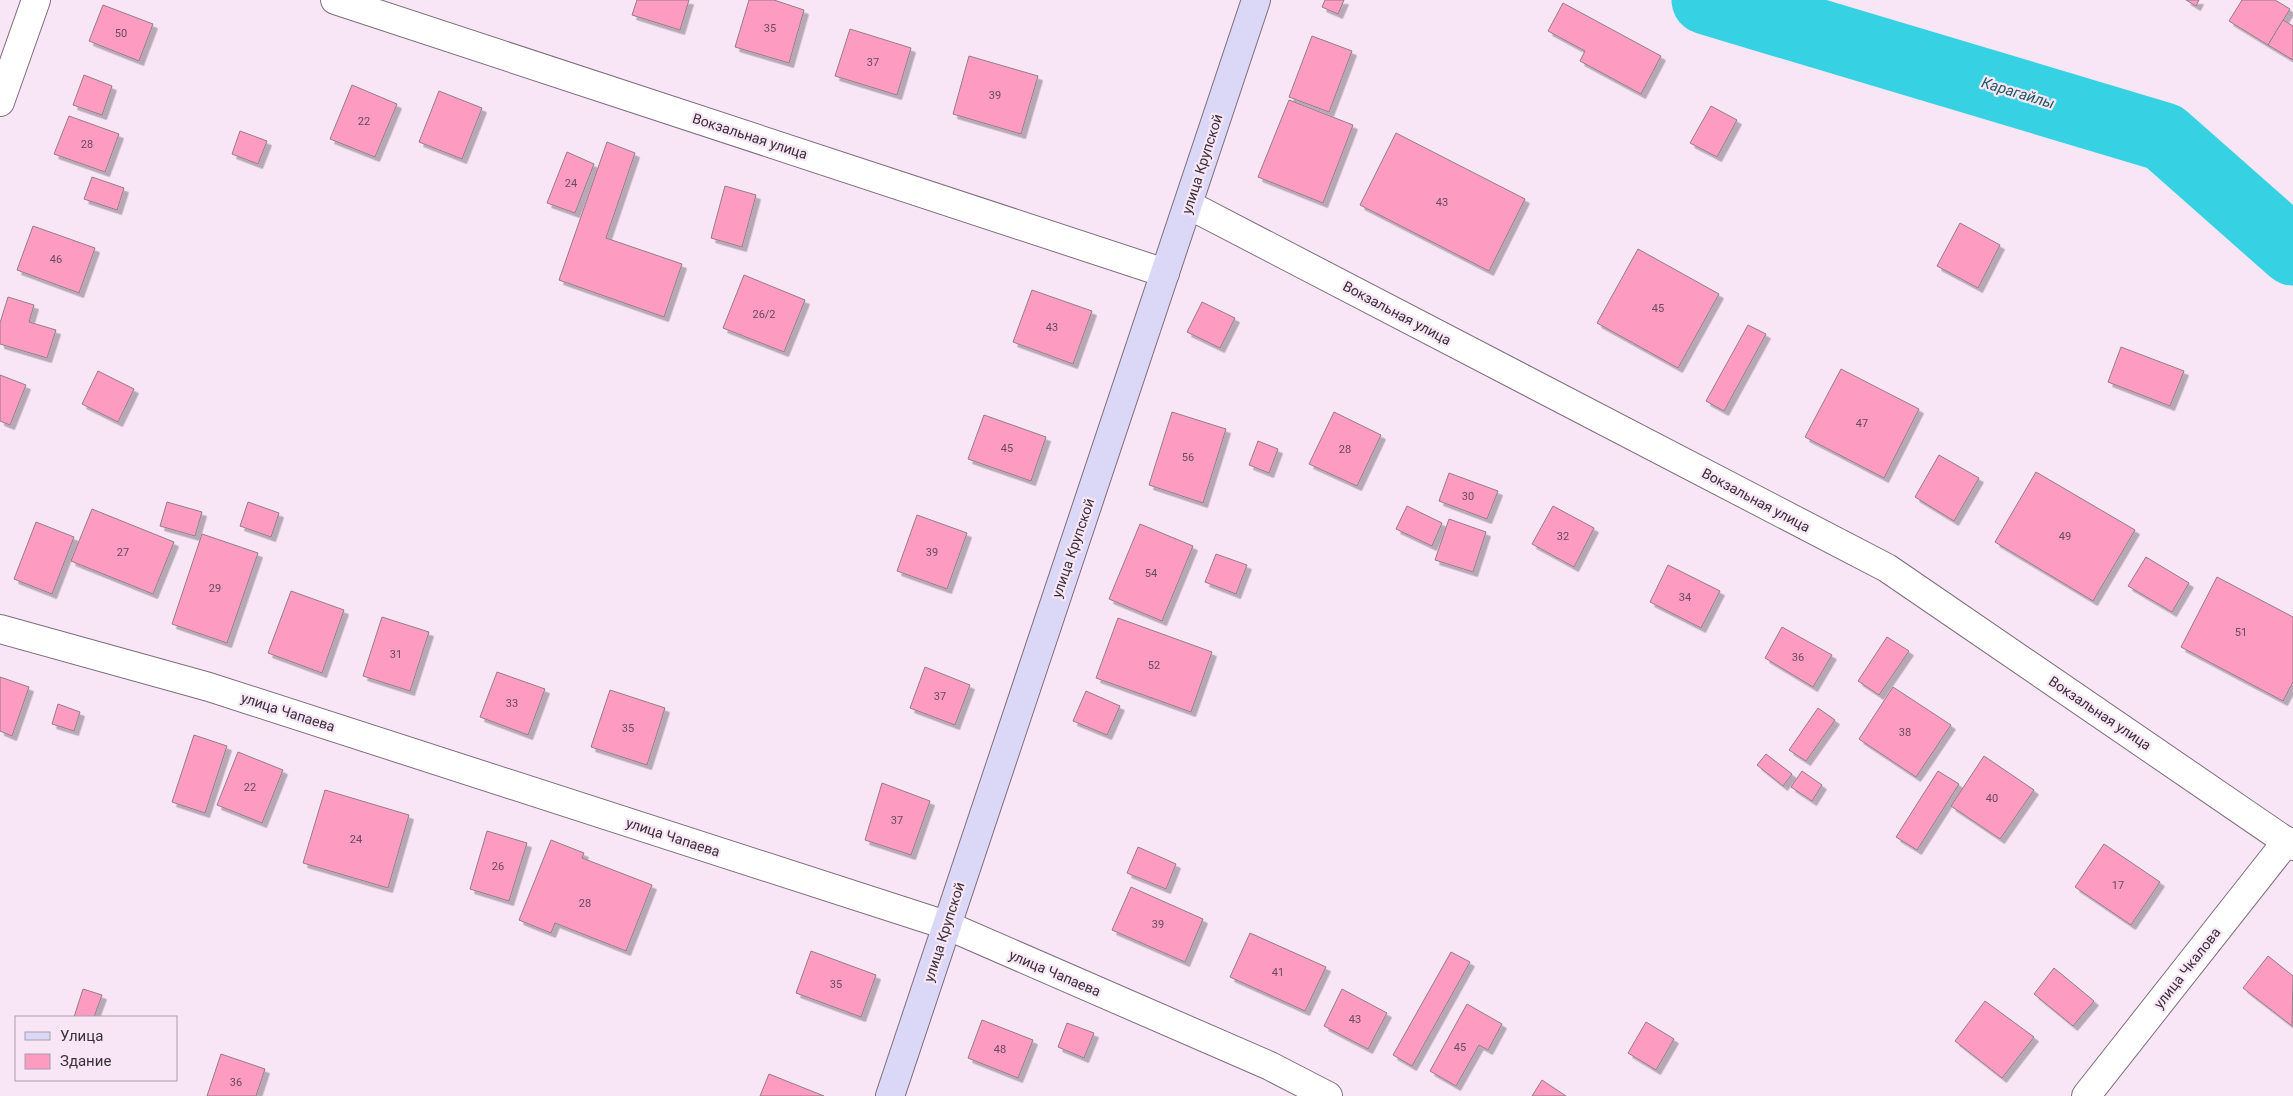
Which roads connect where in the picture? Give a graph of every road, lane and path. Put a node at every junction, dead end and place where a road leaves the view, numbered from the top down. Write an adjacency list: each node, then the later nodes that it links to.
1 (36, 0): 4 (street)
2 (335, 0): 6 (street, Вокзальная улица)
3 (1256, 0): 5 (main road, улица Крупской)
4 (0, 102)
5 (1189, 205): 6 (main road, улица Крупской); 8 (street, Вокзальная улица)
6 (1165, 273): 9 (main road, улица Крупской)
7 (0, 629): 9 (street, улица Чапаева)
8 (2290, 844): 12 (street, улица Чкалова)
9 (946, 925): 10 (main road, улица Крупской); 11 (street, улица Чапаева)
10 (890, 1096)
11 (1328, 1096)
12 (2086, 1096)

